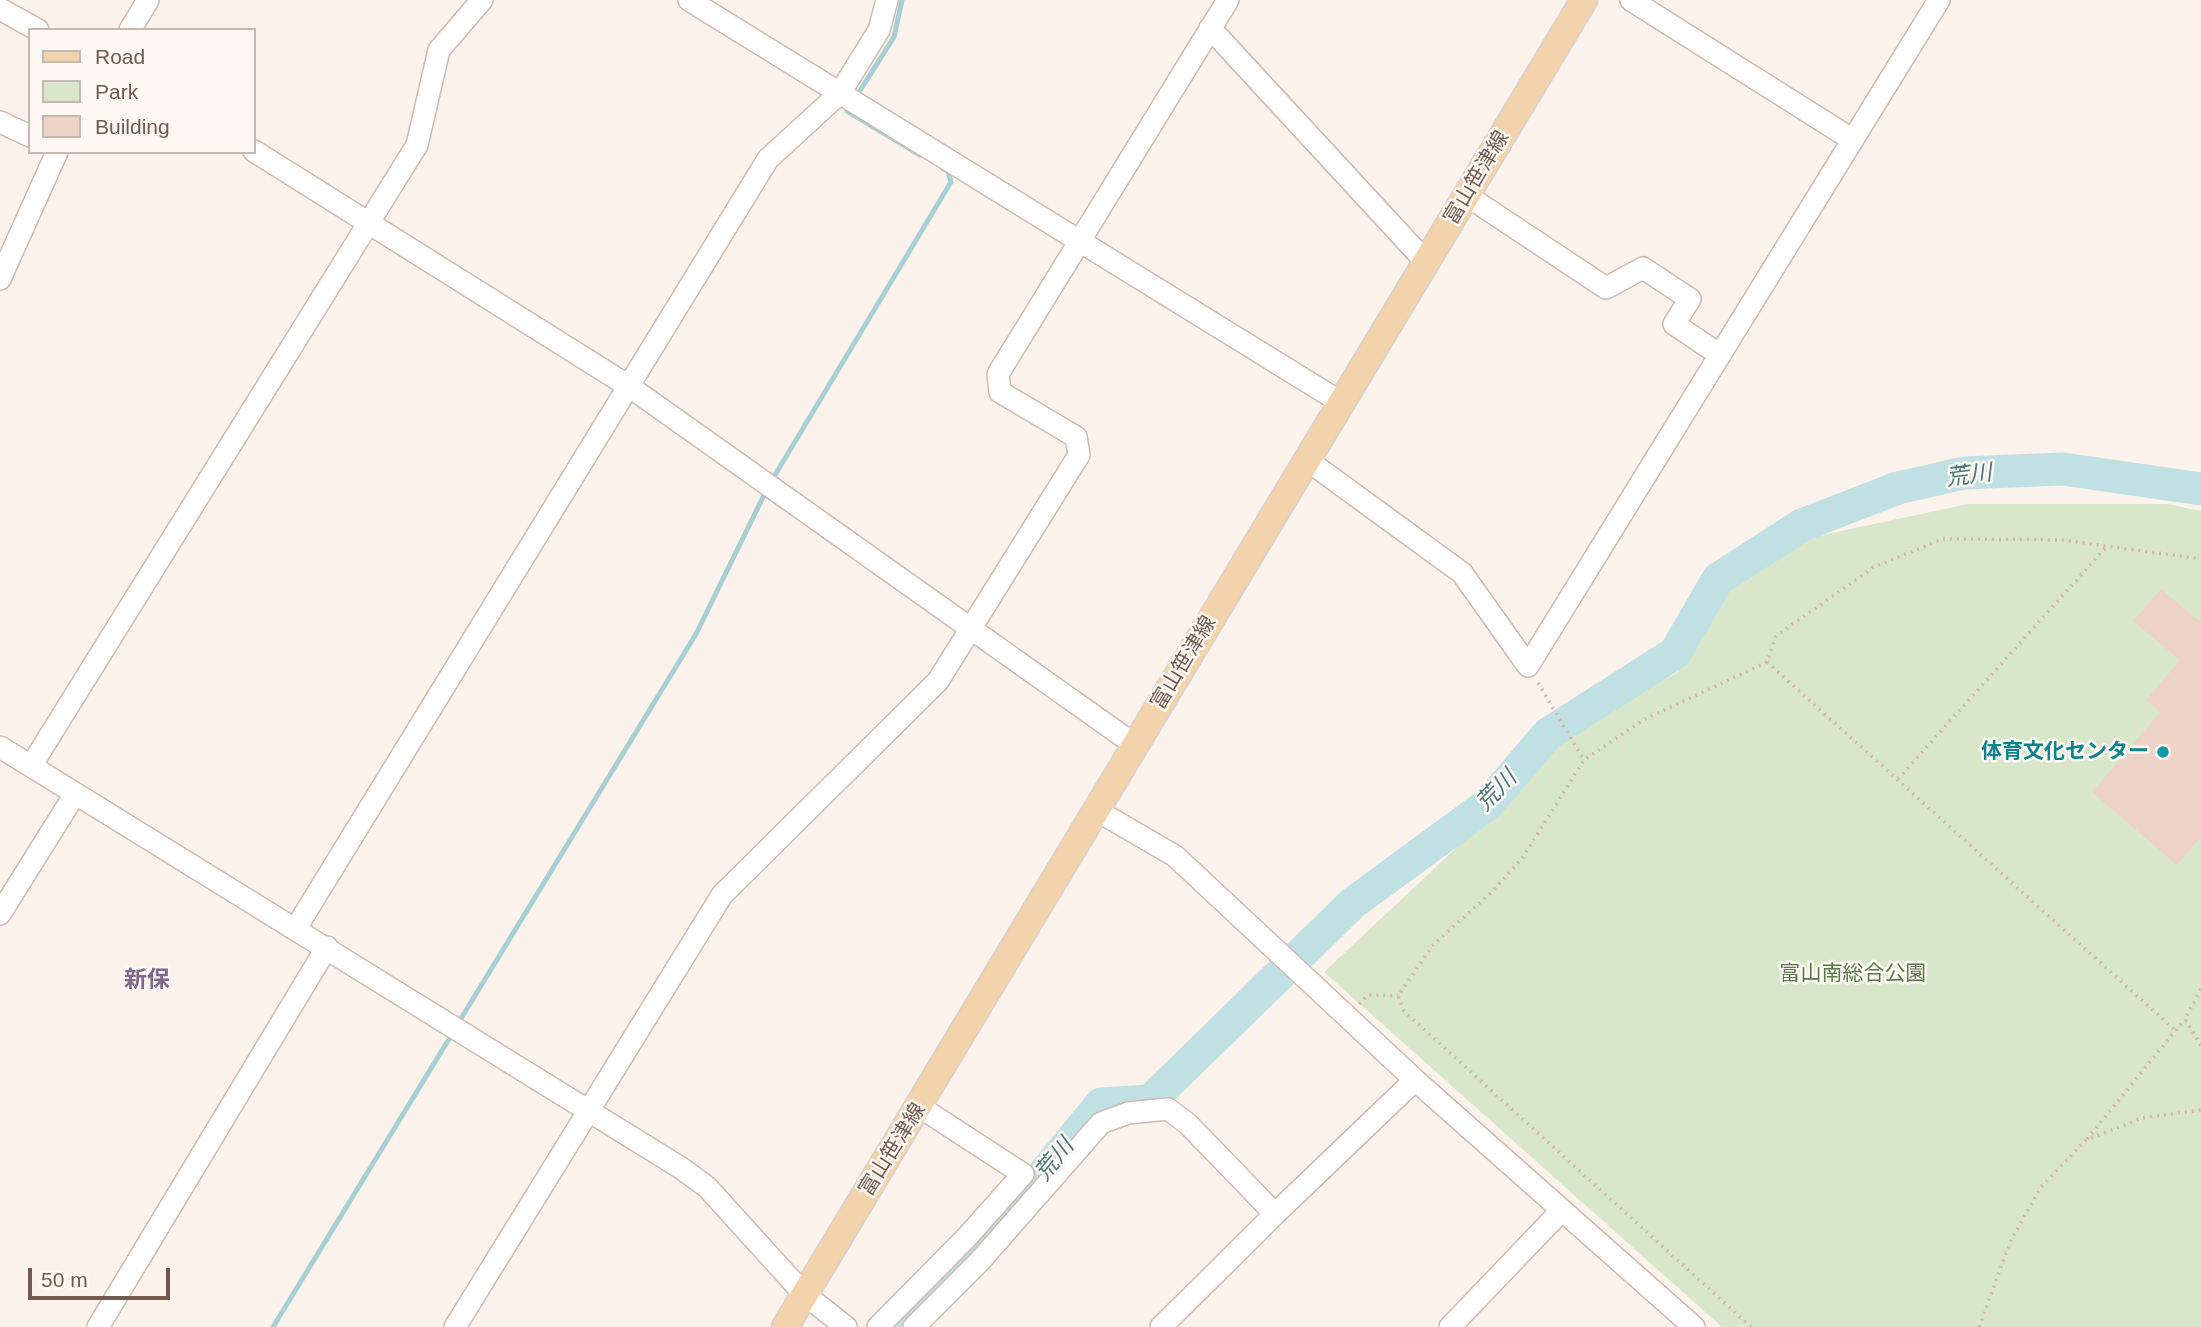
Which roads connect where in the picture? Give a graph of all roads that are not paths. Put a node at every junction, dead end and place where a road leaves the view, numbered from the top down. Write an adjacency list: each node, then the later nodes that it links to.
1 (148, 0): 11 (street)
2 (482, 0): 20 (street)
3 (689, 0): 13 (street)
4 (887, 0): 13 (street)
5 (1228, 0): 12 (street)
6 (1584, 0): 19 (main road, 富山笹津線)
7 (1631, 0): 16 (street)
8 (1939, 0): 16 (street)
9 (0, 9): 10 (street)
10 (34, 28)
11 (131, 28)
12 (1210, 28): 21 (street); 22 (street)
13 (849, 99): 21 (street); 25 (street)
14 (0, 122): 15 (street)
15 (28, 135)
16 (1853, 140): 24 (street)
17 (256, 152): 20 (street)
18 (56, 154): 23 (street)
19 (1466, 195): 22 (main road, 富山笹津線); 24 (street)
20 (369, 222): 25 (street); 31 (street)
21 (1078, 241): 26 (street); 28 (street)
22 (1426, 261): 26 (main road, 富山笹津線)
23 (0, 279)
24 (1720, 355): 27 (street)
25 (629, 387): 28 (street); 35 (street)
26 (1342, 403): 27 (main road, 富山笹津線)
27 (1307, 460): 29 (main road, 富山笹津線)
28 (971, 631): 29 (street); 39 (street)
29 (1135, 745): 33 (main road, 富山笹津線)
30 (0, 747): 31 (street)
31 (31, 766): 32 (street)
32 (75, 794): 34 (street); 35 (street)
33 (1096, 810): 37 (street); 38 (main road, 富山笹津線)
34 (0, 914)
35 (296, 928): 36 (street)
36 (327, 947): 39 (street); 43 (street)
37 (1415, 1080): 40 (street); 41 (street)
38 (920, 1107): 42 (main road, 富山笹津線); 47 (street)
39 (589, 1109): 42 (street); 44 (street)
40 (1561, 1211): 50 (street); 51 (street)
41 (1275, 1214): 48 (street); 49 (street)
42 (804, 1294): 45 (main road, 富山笹津線); 46 (street)
43 (98, 1327)
44 (455, 1327)
45 (785, 1327)
46 (846, 1327)
47 (878, 1327)
48 (914, 1327)
49 (1161, 1327)
50 (1450, 1327)
51 (1694, 1327)

